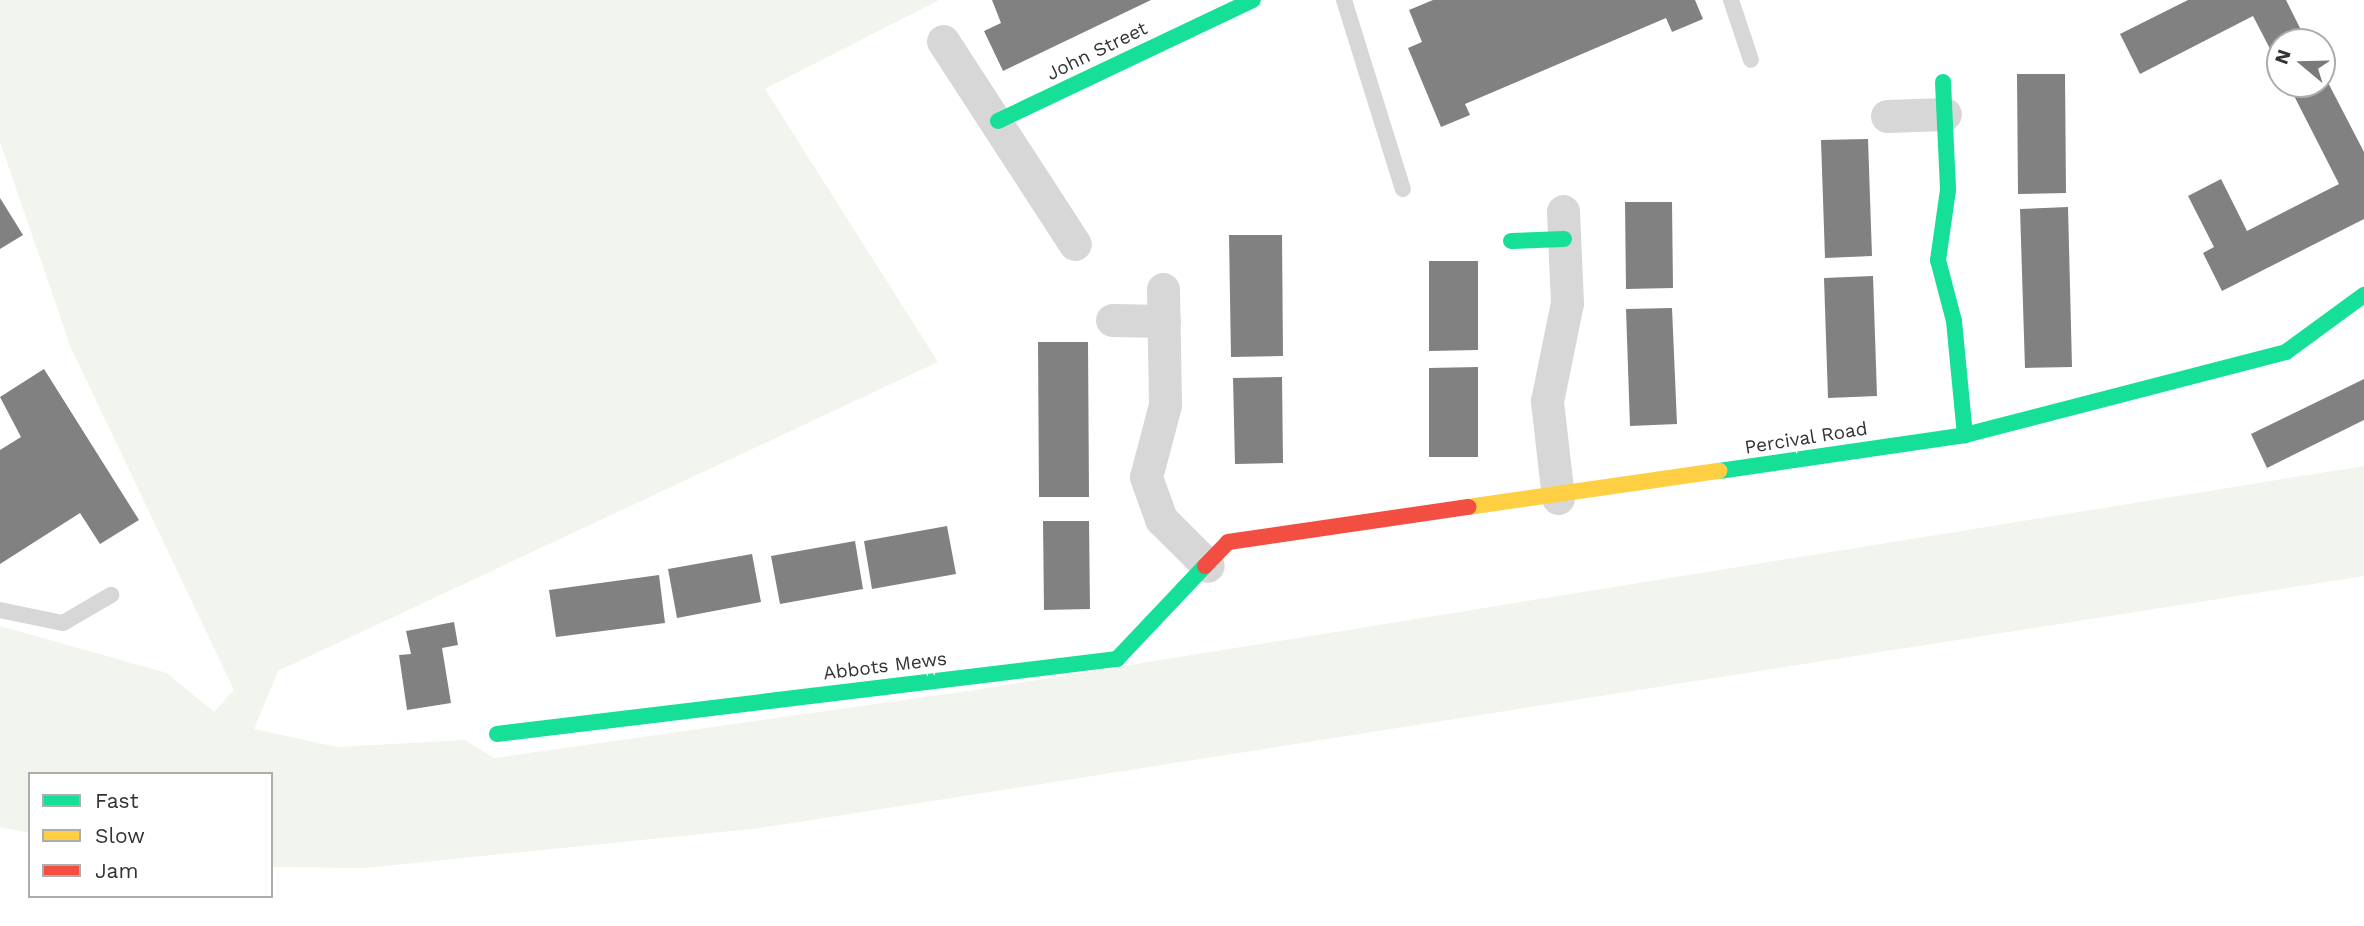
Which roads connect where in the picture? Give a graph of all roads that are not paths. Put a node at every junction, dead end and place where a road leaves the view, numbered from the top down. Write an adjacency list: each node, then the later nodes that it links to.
1 (1252, 0): 8 (street, John Street)
2 (1344, 0): 9 (lane)
3 (1731, 0): 5 (lane)
4 (943, 41): 8 (street)
5 (1751, 60)
6 (1944, 98): 7 (street); 15 (street)
7 (1887, 116)
8 (998, 121): 12 (street)
9 (1403, 188)
10 (1563, 225): 11 (street); 16 (street)
11 (1511, 241)
12 (1075, 244)
13 (2364, 295): 15 (street, Percival Road)
14 (1112, 320): 17 (street)
15 (1965, 435): 16 (street, Percival Road)
16 (1558, 498): 17 (street, Percival Road)
17 (1218, 554): 20 (street, Abbots Mews)
18 (111, 595): 19 (lane)
19 (0, 610)
20 (497, 734)

